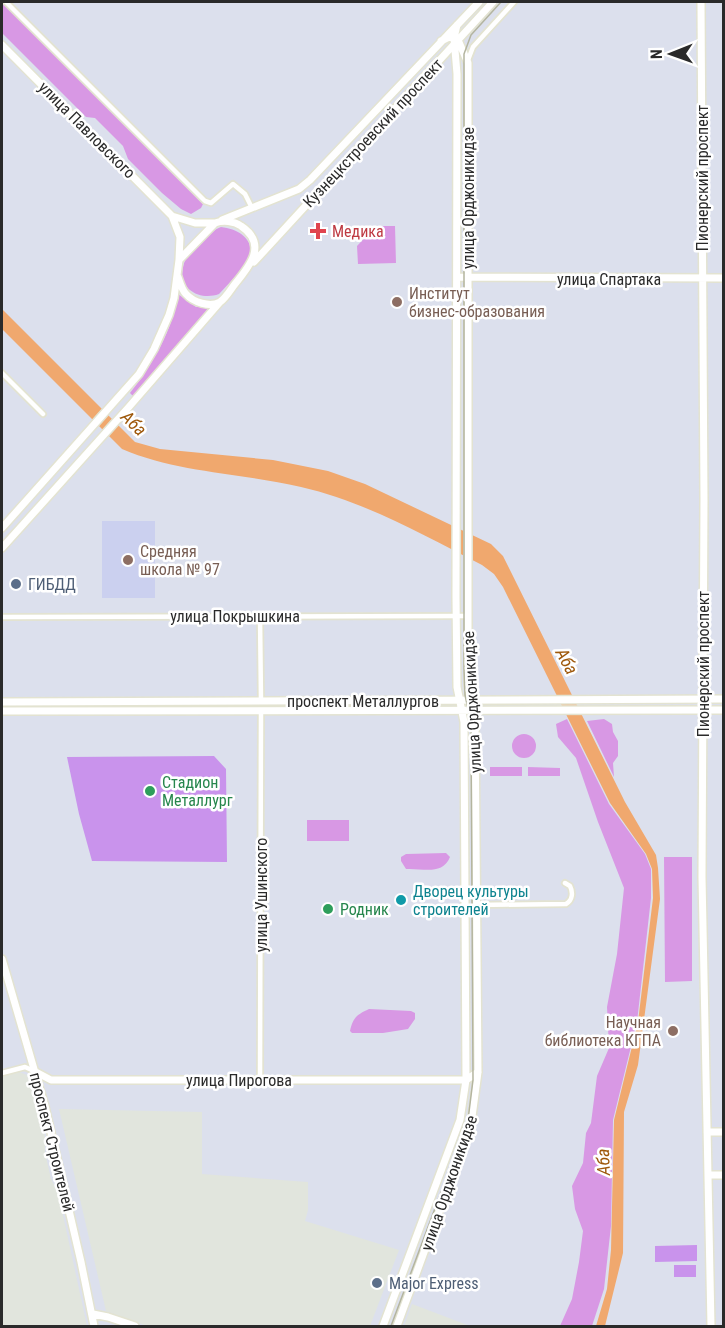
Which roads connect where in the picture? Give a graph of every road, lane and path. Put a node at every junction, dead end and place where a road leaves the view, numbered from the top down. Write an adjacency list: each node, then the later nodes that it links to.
1 (6, 2): 15 (street)
2 (478, 2): 6 (main road, Кузнецкстроевский проспект)
3 (493, 2): 7 (main road, Кузнецкстроевский проспект)
4 (514, 2): 12 (street)
5 (701, 2): 24 (main road, Пионерский проспект)
6 (457, 25): 8 (main road, Кузнецкстроевский проспект); 9 (main road)
7 (466, 31): 9 (main road, Кузнецкстроевский проспект); 11 (main road)
8 (441, 41): 9 (main road); 15 (main road, Кузнецкстроевский проспект)
9 (456, 41): 11 (main road); 13 (main road, Кузнецкстроевский проспект); 14 (main road, улица Орджоникидзе)
10 (2, 45): 16 (main road, улица Павловского)
11 (463, 50): 12 (main road)
12 (468, 63): 22 (main road, улица Орджоникидзе)
13 (435, 66): 14 (main road); 19 (main road, Кузнецкстроевский проспект)
14 (456, 68): 20 (main road, улица Орджоникидзе)
15 (252, 208): 17 (main road, Кузнецкстроевский проспект)
16 (172, 216): 17 (main road); 18 (main road, улица Павловского)
17 (218, 221): 18 (main road); 19 (main road)
18 (179, 260): 21 (main road)
19 (252, 264): 25 (main road)
20 (458, 277): 22 (main road, улица Спартака); 31 (main road, улица Орджоникидзе)
21 (178, 278): 25 (main road); 28 (main road)
22 (469, 278): 24 (main road, улица Спартака); 32 (main road, улица Орджоникидзе)
23 (723, 278): 24 (main road, улица Спартака)
24 (702, 279): 39 (main road, Пионерский проспект)
25 (220, 302): 29 (main road)
26 (2, 373): 27 (street)
27 (43, 414)
28 (2, 528)
29 (2, 548)
30 (260, 616): 31 (street, улица Покрышкина); 33 (street, улица Покрышкина); 36 (street)
31 (457, 616): 32 (street, улица Покрышкина); 37 (main road, улица Орджоникидзе)
32 (468, 616): 35 (main road, улица Орджоникидзе)
33 (2, 617)
34 (723, 699): 39 (main road, проспект Металлургов)
35 (470, 700): 37 (main road, проспект Металлургов); 39 (main road, проспект Металлургов); 44 (main road, улица Орджоникидзе)
36 (261, 701): 37 (main road, проспект Металлургов); 38 (main road, проспект Металлургов)
37 (459, 701): 43 (main road, улица Орджоникидзе)
38 (2, 702)
39 (701, 704): 40 (main road, проспект Металлургов); 44 (main road, проспект Металлургов); 53 (main road, Пионерский проспект)
40 (723, 710)
41 (2, 711): 42 (main road, проспект Металлургов)
42 (261, 711): 43 (main road, проспект Металлургов); 51 (street, улица Ушинского)
43 (462, 711): 44 (main road, проспект Металлургов); 52 (main road, улица Орджоникидзе)
44 (473, 711): 46 (main road, улица Орджоникидзе)
45 (565, 884): 46 (street)
46 (476, 905): 49 (main road, улица Орджоникидзе)
47 (2, 959): 48 (main road, проспект Строителей)
48 (34, 1071): 50 (street, улица Пирогова); 51 (main road, улица Пирогова); 61 (main road, проспект Строителей)
49 (478, 1072): 52 (main road); 58 (main road, улица Орджоникидзе)
50 (2, 1073)
51 (260, 1080): 52 (main road, улица Пирогова)
52 (466, 1080): 57 (main road, улица Орджоникидзе)
53 (707, 1132): 54 (main road); 55 (main road, Пионерский проспект)
54 (723, 1132)
55 (709, 1175): 56 (main road); 66 (main road, Пионерский проспект)
56 (723, 1175)
57 (411, 1252): 58 (street); 59 (main road, улица Орджоникидзе)
58 (424, 1257): 60 (main road, улица Орджоникидзе)
59 (395, 1295): 60 (street); 62 (main road, улица Орджоникидзе)
60 (407, 1300): 65 (main road, улица Орджоникидзе)
61 (93, 1314): 63 (main road, проспект Строителей); 64 (main road)
62 (384, 1324): 65 (street)
63 (94, 1326)
64 (135, 1326)
65 (397, 1326)
66 (711, 1326)

